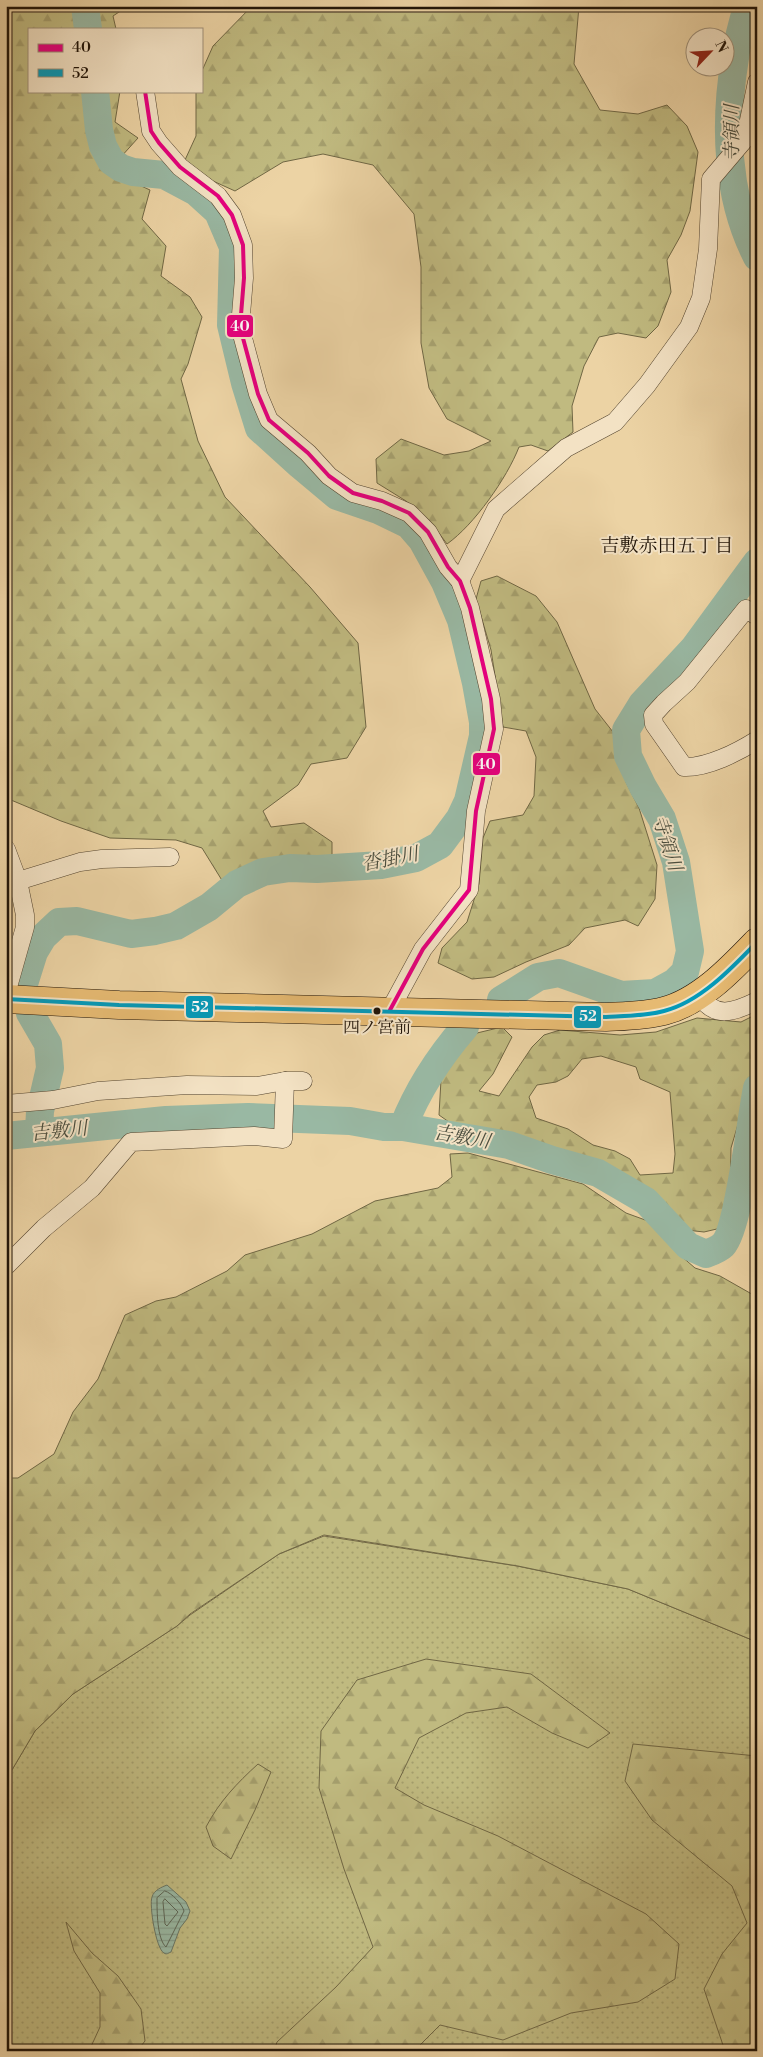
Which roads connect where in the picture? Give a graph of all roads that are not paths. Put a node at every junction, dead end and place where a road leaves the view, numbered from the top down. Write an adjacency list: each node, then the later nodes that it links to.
1 (757, 82): 3 (street)
2 (145, 92): 3 (street)
3 (460, 581): 14 (street)
4 (757, 616): 5 (street)
5 (757, 740)
6 (6, 849): 8 (street)
7 (170, 857): 8 (street)
8 (18, 881): 10 (street)
9 (757, 942): 11 (highway)
10 (6, 994)
11 (699, 994): 13 (street); 14 (highway)
12 (6, 998): 14 (highway)
13 (757, 1000)
14 (390, 1010)
15 (303, 1081): 16 (street)
16 (286, 1088): 17 (street); 18 (street)
17 (6, 1104)
18 (6, 1266)

